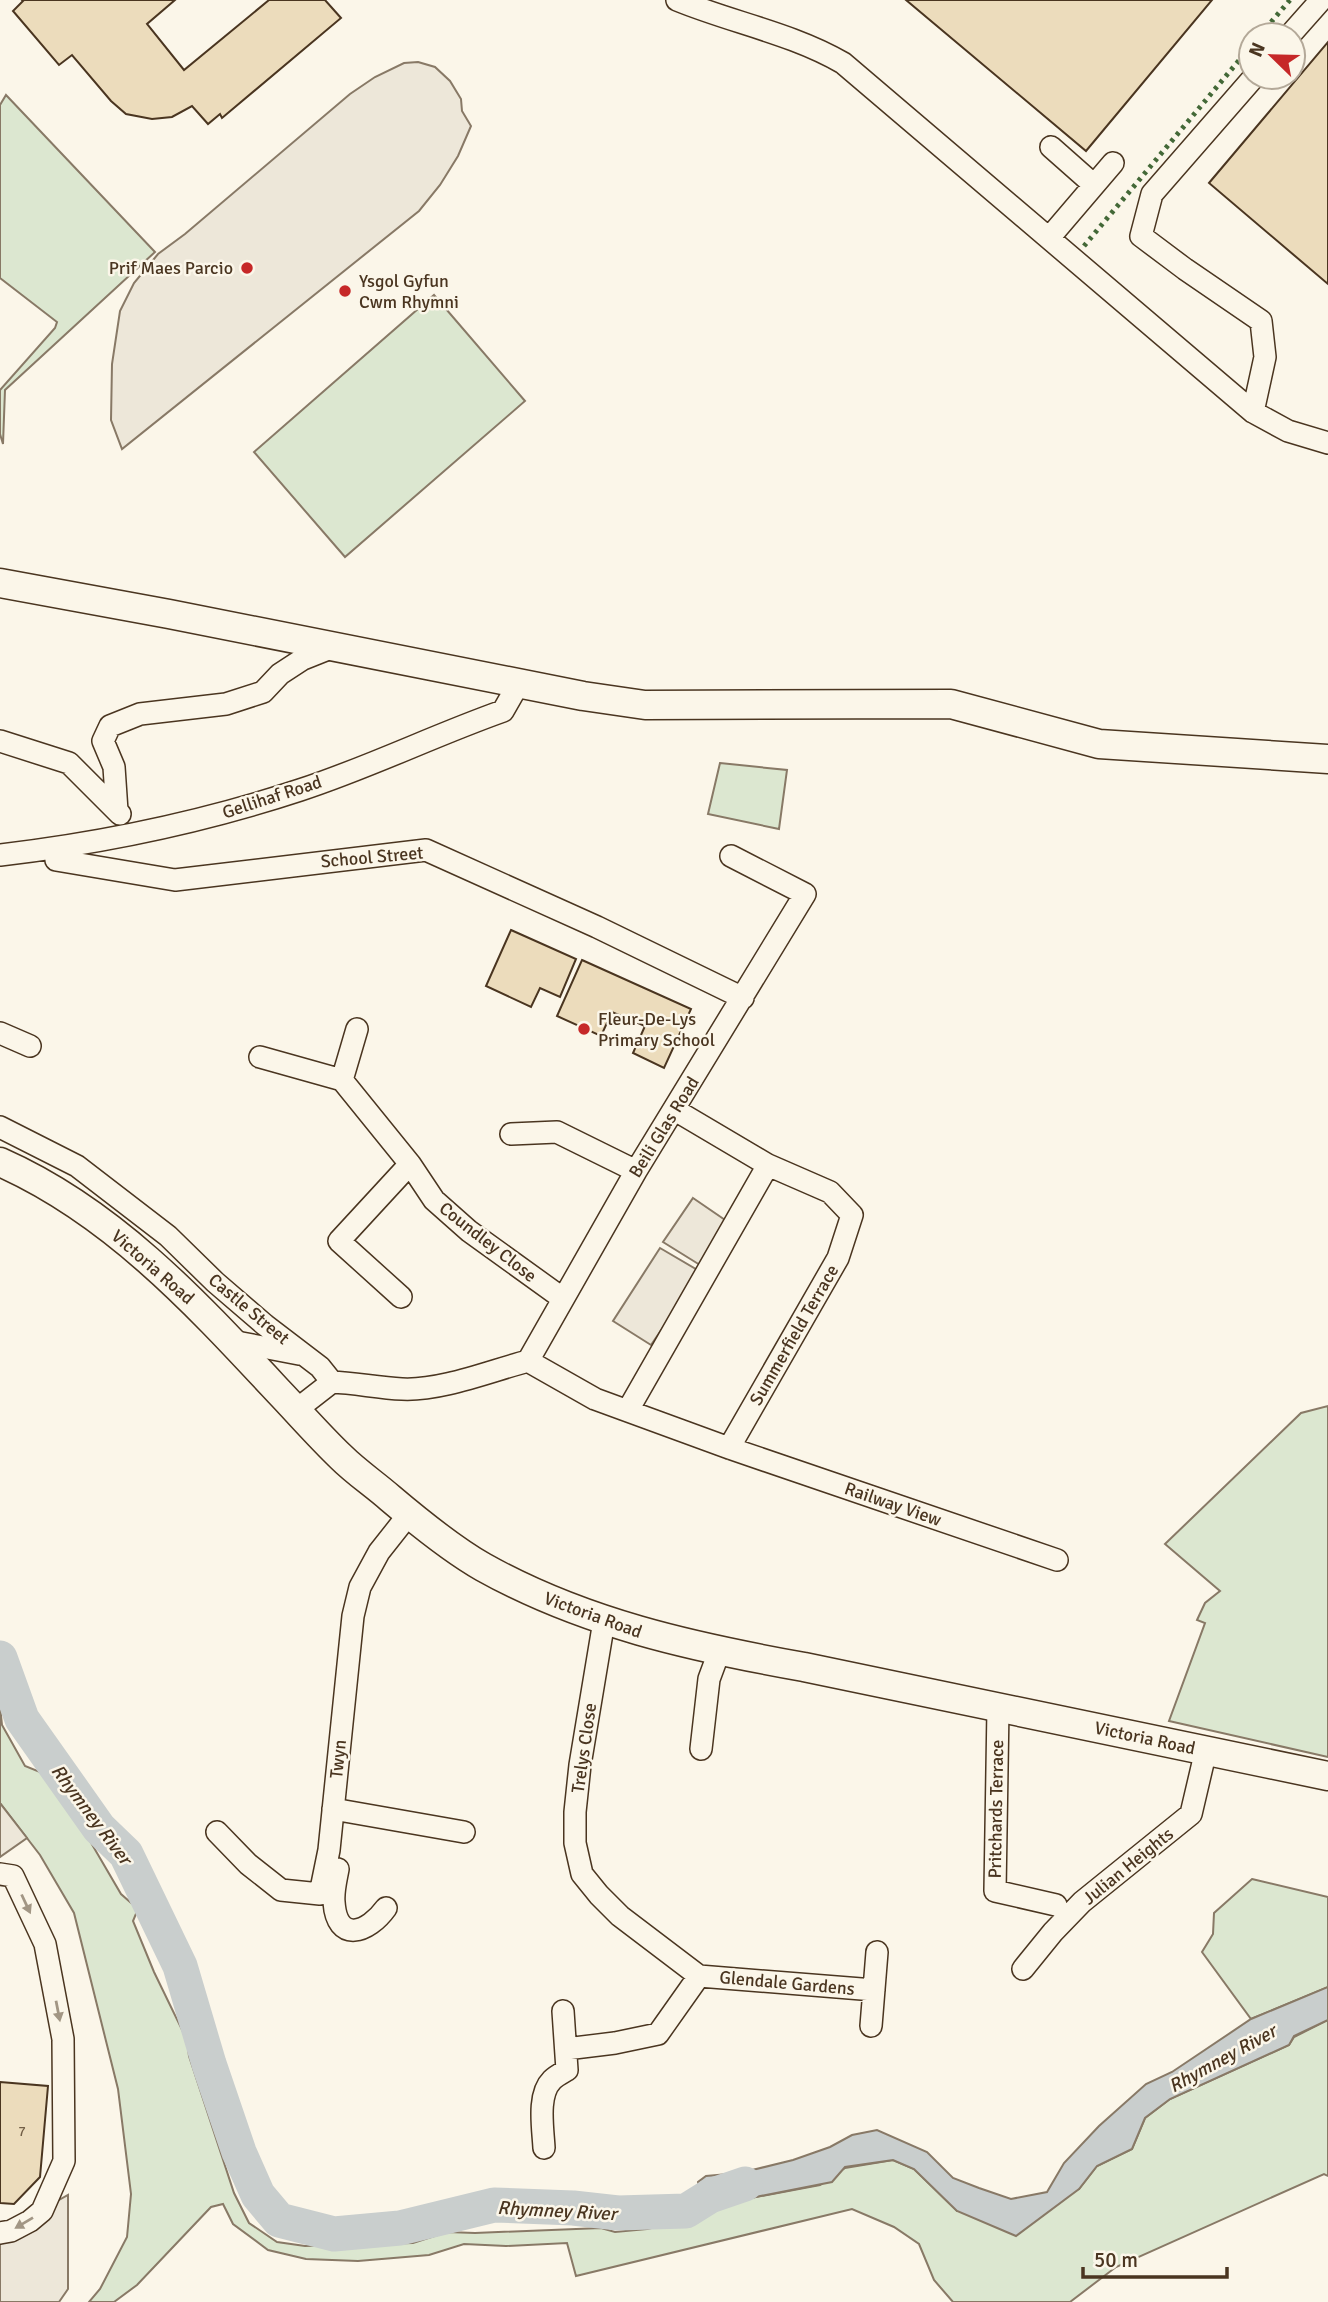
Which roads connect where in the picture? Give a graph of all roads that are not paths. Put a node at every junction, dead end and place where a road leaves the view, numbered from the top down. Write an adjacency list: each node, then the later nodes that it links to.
1 (677, 0): 8 (street)
2 (1321, 0): 3 (street)
3 (1302, 21)
4 (1242, 91): 9 (street)
5 (1051, 147): 7 (street)
6 (1113, 163): 7 (street)
7 (1094, 185): 8 (street)
8 (1049, 238): 9 (street)
9 (1253, 412): 10 (street)
10 (1328, 443)
11 (0, 583): 12 (main road)
12 (333, 647): 13 (main road); 16 (street)
13 (519, 683): 15 (main road); 17 (street, Gellihaf Road)
14 (0, 741): 16 (street)
15 (1328, 759)
16 (117, 811): 17 (street)
17 (139, 833): 18 (street, Gellihaf Road)
18 (0, 855)
19 (731, 856): 21 (street, Beili Glas Road)
20 (56, 860): 21 (street, School Street)
21 (743, 998): 27 (street, Beili Glas Road)
22 (357, 1029): 26 (street)
23 (0, 1033): 24 (street)
24 (30, 1046)
25 (260, 1057): 26 (street)
26 (342, 1080): 31 (street, Coundley Close)
27 (675, 1110): 32 (street, Summerfield Terrace); 33 (street, Beili Glas Road)
28 (0, 1127): 37 (street, Castle Street)
29 (511, 1134): 33 (street)
30 (0, 1162): 36 (main road, Victoria Road)
31 (410, 1164): 34 (street); 35 (street, Coundley Close)
32 (768, 1166): 41 (street); 42 (street, Summerfield Terrace)
33 (636, 1171): 35 (street, Beili Glas Road)
34 (401, 1297)
35 (562, 1298): 38 (street, Beili Glas Road)
36 (231, 1340): 37 (street); 40 (main road, Victoria Road)
37 (304, 1355): 39 (street, Castle Street)
38 (528, 1361): 39 (street); 41 (street, Railway View)
39 (332, 1382): 40 (street)
40 (296, 1409): 43 (main road, Victoria Road)
41 (628, 1410): 42 (street, Railway View)
42 (729, 1448): 44 (street, Railway View)
43 (409, 1514): 45 (main road, Victoria Road); 51 (street, Twyn)
44 (1056, 1560)
45 (604, 1621): 46 (main road, Victoria Road); 55 (street, Trelys Close)
46 (719, 1652): 47 (main road, Victoria Road); 48 (street)
47 (998, 1708): 49 (main road, Victoria Road); 56 (street, Pritchards Terrace)
48 (701, 1749)
49 (1206, 1750): 50 (main road, Victoria Road); 59 (street, Julian Heights)
50 (1328, 1776)
51 (333, 1809): 52 (street, Twyn); 53 (street); 57 (street)
52 (217, 1832)
53 (464, 1832)
54 (0, 1874): 66 (street, one-way to 66)
55 (582, 1874): 60 (street, Glendale Gardens)
56 (1056, 1905)
57 (386, 1908)
58 (877, 1952): 61 (street)
59 (1023, 1969)
60 (699, 1976): 61 (street, Glendale Gardens); 64 (street, Glendale Gardens)
61 (874, 1990): 63 (street)
62 (563, 2011): 64 (street)
63 (871, 2026)
64 (566, 2060): 65 (street)
65 (544, 2148)
66 (0, 2233)

